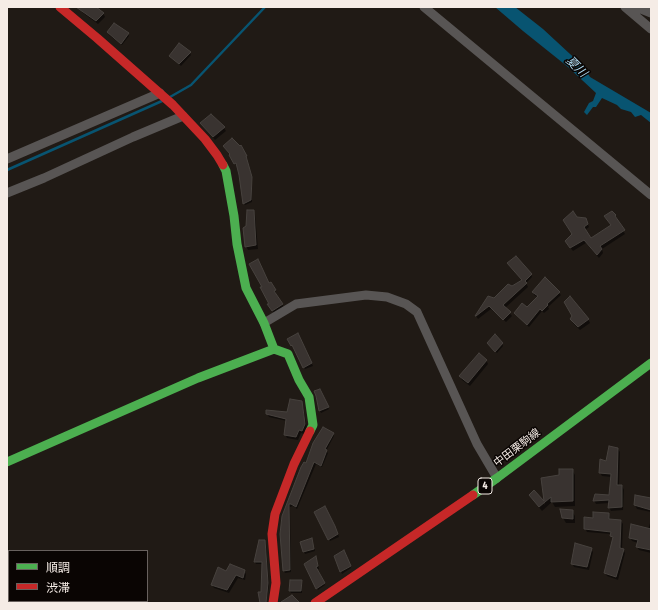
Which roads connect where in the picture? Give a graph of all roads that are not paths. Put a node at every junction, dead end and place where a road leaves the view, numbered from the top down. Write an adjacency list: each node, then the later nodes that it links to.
1 (60, 7): 7 (street)
2 (424, 7): 11 (street)
3 (625, 7): 6 (street)
4 (636, 7): 5 (street)
5 (651, 13)
6 (651, 29)
7 (161, 94): 8 (street); 9 (street)
8 (183, 116): 10 (street); 12 (street)
9 (7, 159)
10 (7, 193)
11 (651, 195)
12 (264, 323): 13 (street); 16 (street)
13 (274, 349): 15 (street); 17 (street)
14 (651, 363): 16 (street, 中田栗駒線 / 4)
15 (7, 462)
16 (497, 478): 18 (street, 中田栗駒線 / 4)
17 (273, 603)
18 (315, 603)

